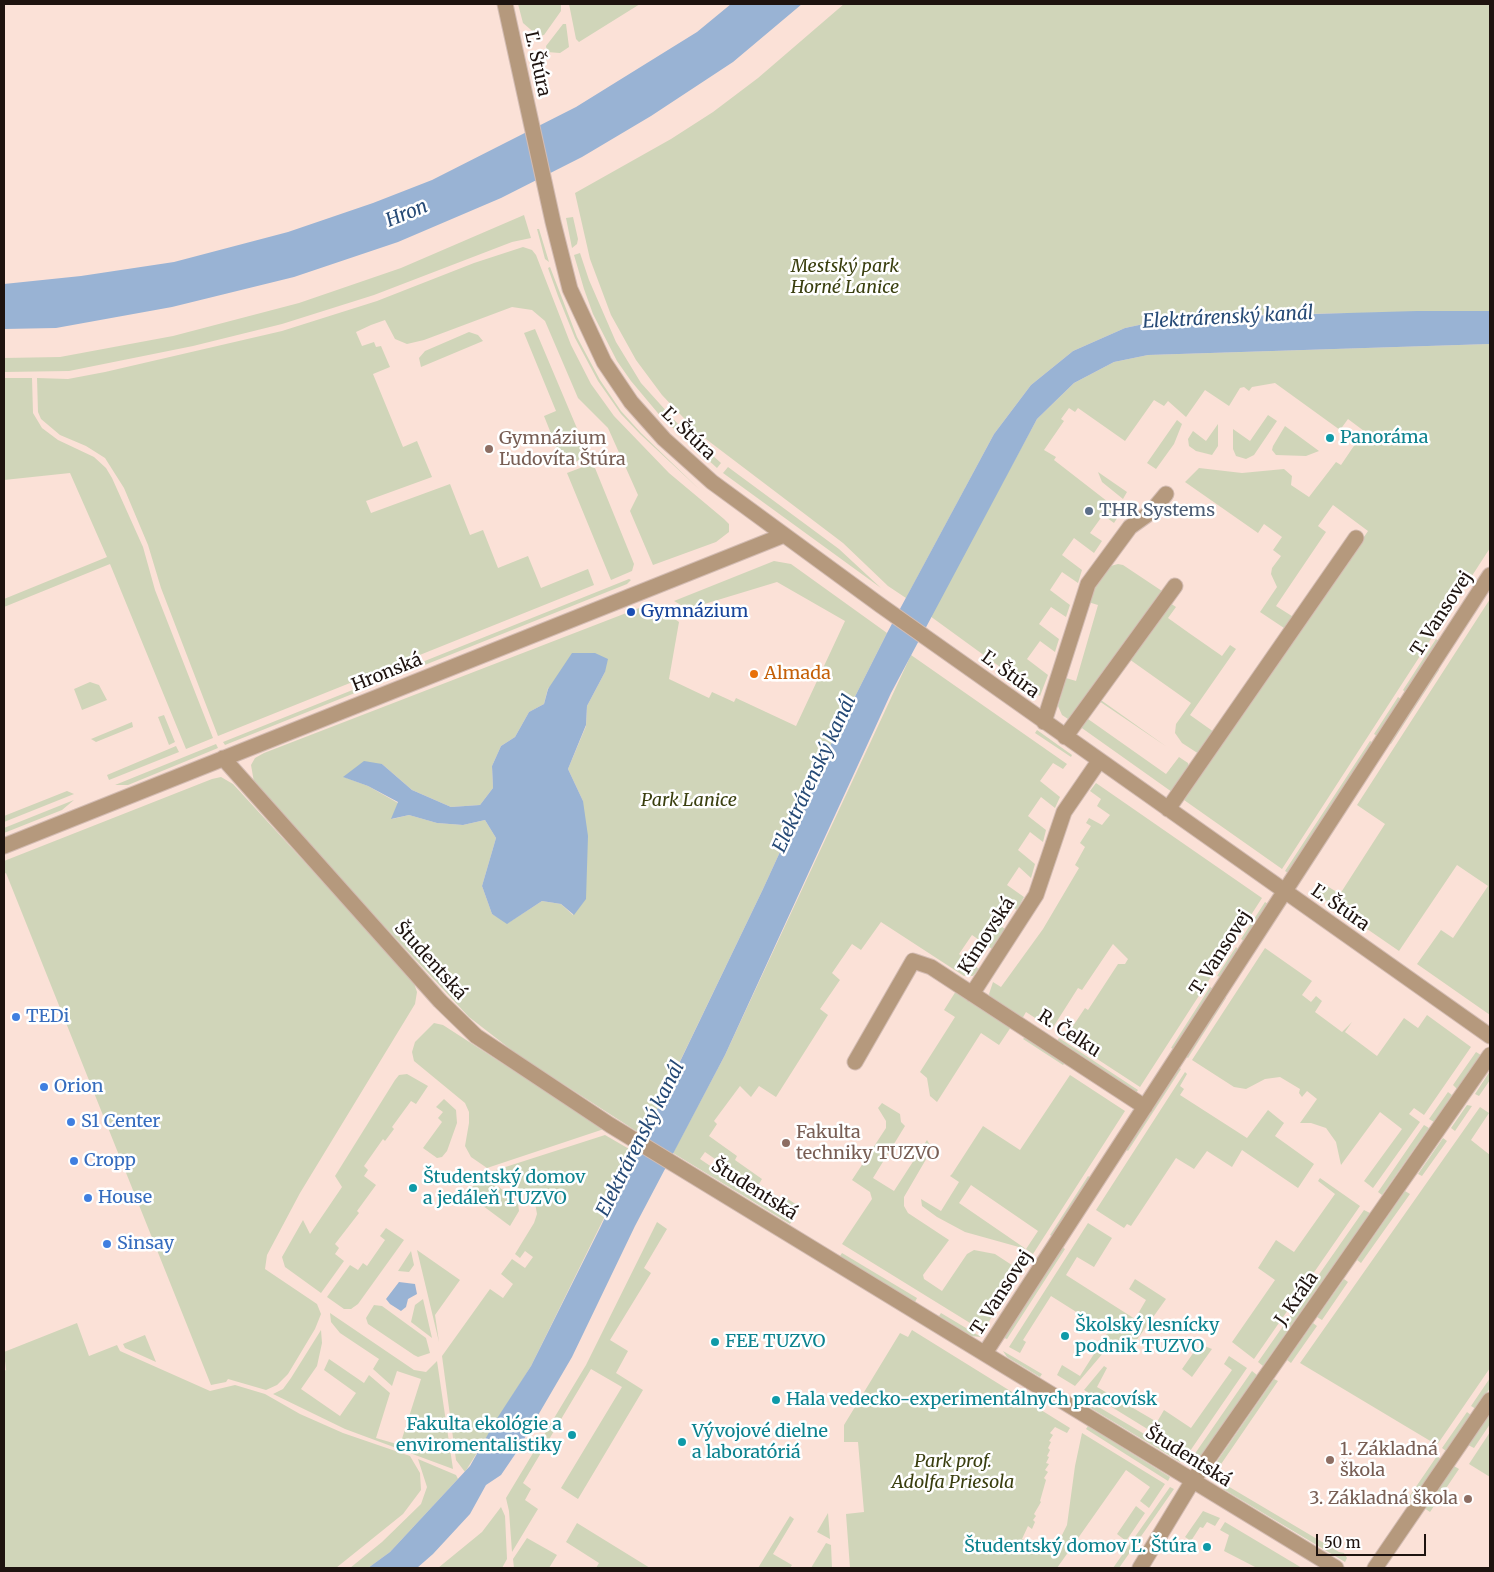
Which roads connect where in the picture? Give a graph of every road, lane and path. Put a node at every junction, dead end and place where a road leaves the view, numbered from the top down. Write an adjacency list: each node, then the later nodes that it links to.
1 (505, 4): 3 (street, Ľ. Štúra)
2 (1166, 494): 7 (street)
3 (784, 535): 7 (street, Ľ. Štúra); 9 (street, Hronská)
4 (1356, 538): 11 (street)
5 (1490, 574): 13 (street, T. Vansovej)
6 (1175, 586): 8 (street)
7 (1044, 722): 8 (street, Ľ. Štúra)
8 (1065, 737): 10 (street, Ľ. Štúra)
9 (223, 758): 12 (street, Hronská); 19 (street, Študentská)
10 (1099, 760): 11 (street, Ľ. Štúra); 14 (street, Kimovská)
11 (1168, 810): 13 (street, Ľ. Štúra)
12 (4, 846)
13 (1284, 891): 15 (street, Ľ. Štúra); 18 (street, T. Vansovej)
14 (972, 994): 17 (street, Kimovská); 18 (street, R. Čelku)
15 (1490, 1036)
16 (1490, 1055): 21 (street, J. Kráľa)
17 (855, 1062)
18 (1145, 1107): 19 (street, T. Vansovej)
19 (985, 1353): 21 (street, Študentská)
20 (1490, 1400): 24 (street)
21 (1192, 1482): 22 (street, J. Kráľa); 23 (street, Študentská)
22 (1140, 1568)
23 (1336, 1568)
24 (1375, 1568)

